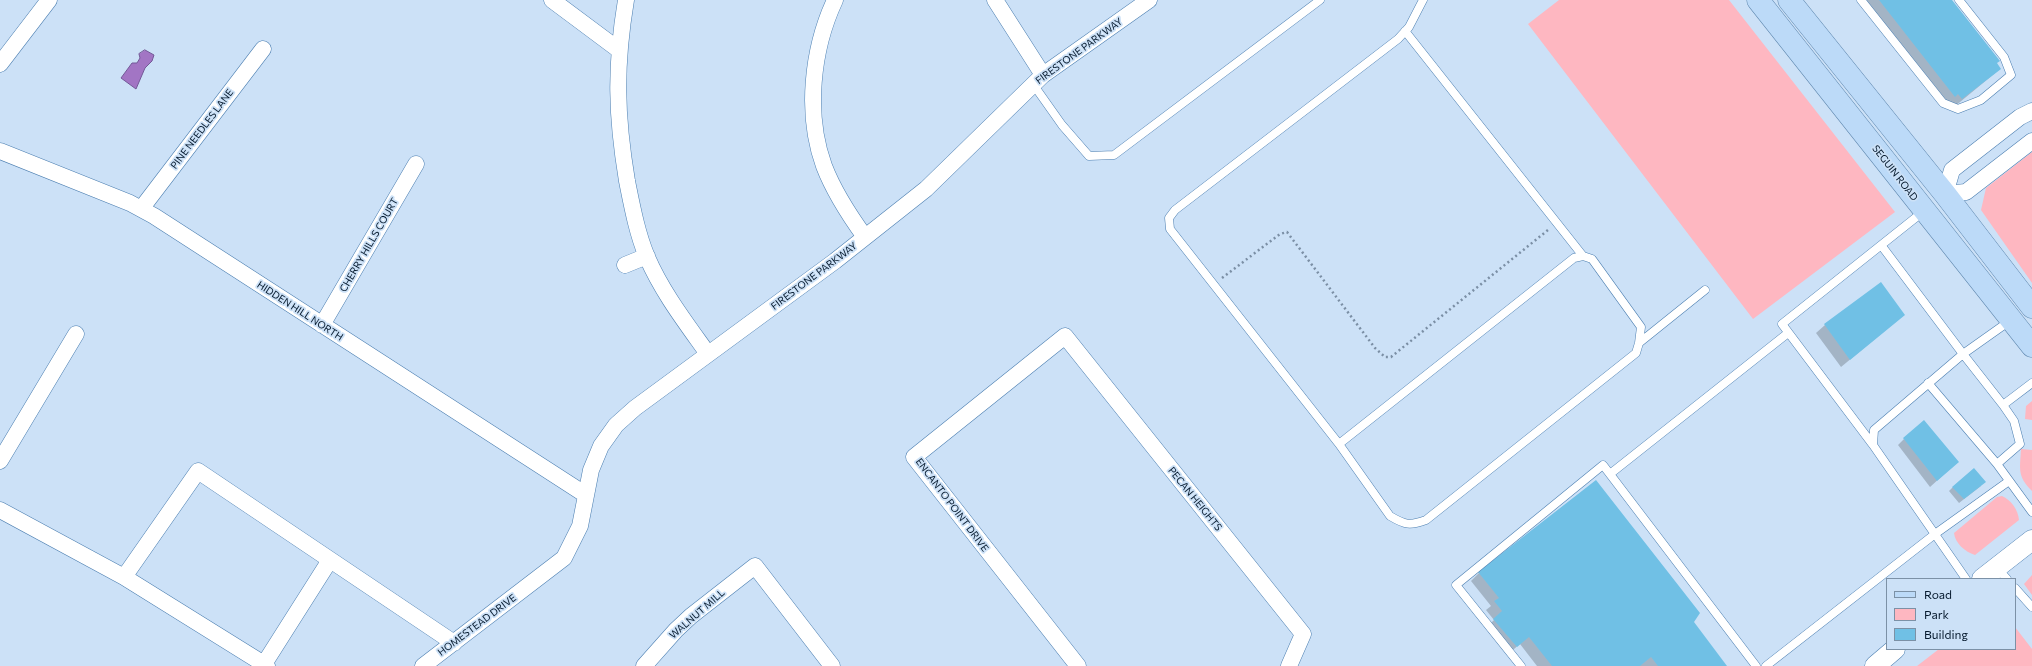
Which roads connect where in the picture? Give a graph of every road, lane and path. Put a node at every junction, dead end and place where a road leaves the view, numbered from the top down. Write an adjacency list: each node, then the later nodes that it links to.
1 (49, 0): 16 (street)
2 (552, 0): 15 (street)
3 (626, 0): 15 (street)
4 (835, 0): 27 (street)
5 (995, 0): 17 (street)
6 (1149, 0): 17 (street, FIRESTONE PARKWAY)
7 (1320, 0): 17 (lane)
8 (1423, 0): 13 (lane)
9 (1758, 0): 22 (main road, SEGUIN ROAD)
10 (1789, 0): 23 (main road)
11 (1861, 0): 12 (lane)
12 (1959, 0)
13 (1405, 31): 26 (lane); 33 (lane)
14 (263, 49): 24 (street, PINE NEEDLES LANE)
15 (619, 50): 29 (street)
16 (0, 64)
17 (1038, 79): 27 (street, FIRESTONE PARKWAY)
18 (2032, 111): 23 (street)
19 (2032, 141): 23 (street)
20 (0, 151): 24 (street, HIDDEN HILL NORTH)
21 (416, 164): 37 (street, CHERRY HILLS COURT)
22 (1888, 164): 23 (main road); 25 (main road, SEGUIN ROAD)
23 (1945, 194): 31 (main road); 35 (main road)
24 (141, 209): 37 (street, HIDDEN HILL NORTH)
25 (1925, 211): 28 (lane); 31 (main road, SEGUIN ROAD)
26 (1557, 223): 30 (lane); 33 (path)
27 (865, 237): 43 (street, FIRESTONE PARKWAY)
28 (1881, 245): 38 (lane); 44 (lane)
29 (647, 256): 32 (street); 43 (street)
30 (1583, 256): 41 (lane); 48 (lane)
31 (1964, 260): 36 (main road, SEGUIN ROAD)
32 (625, 264)
33 (1214, 284): 48 (lane)
34 (1705, 290): 41 (lane)
35 (2032, 306)
36 (2012, 320): 42 (main road, SEGUIN ROAD); 44 (lane)
37 (322, 325): 54 (street, HIDDEN HILL NORTH)
38 (1788, 332): 49 (lane); 52 (lane)
39 (76, 334): 50 (street)
40 (1065, 336): 72 (street, ENCANTO POINT DRIVE); 73 (street, PECAN HEIGHTS)
41 (1639, 343): 48 (lane)
42 (2032, 346)
43 (708, 354): 54 (street, FIRESTONE PARKWAY)
44 (1963, 354): 45 (lane); 47 (lane)
45 (1928, 383): 49 (lane); 51 (lane)
46 (2032, 383): 47 (lane)
47 (2003, 405): 51 (lane)
48 (1339, 444)
49 (1873, 444): 57 (lane)
50 (0, 461)
51 (1997, 464): 53 (lane)
52 (1610, 474): 74 (lane); 75 (lane)
53 (2009, 481): 56 (lane); 57 (lane)
54 (586, 495): 63 (street, FIRESTONE PARKWAY)
55 (0, 510): 61 (street)
56 (2032, 512)
57 (1935, 534): 62 (lane); 76 (lane)
58 (2032, 540): 60 (street)
59 (330, 560): 61 (street); 66 (street); 68 (street)
60 (1995, 575)
61 (124, 577): 68 (street)
62 (1965, 578)
63 (530, 584): 66 (street, HOMESTEAD DRIVE)
64 (2016, 589): 65 (lane)
65 (2032, 606)
66 (454, 643): 69 (street, HOMESTEAD DRIVE)
67 (1895, 650): 77 (street)
68 (266, 665)
69 (423, 666)
70 (644, 666): 71 (street, WALNUT MILL)
71 (832, 666)
72 (1078, 666)
73 (1289, 666)
74 (1521, 666)
75 (1756, 666)
76 (1766, 666)
77 (1875, 666)

